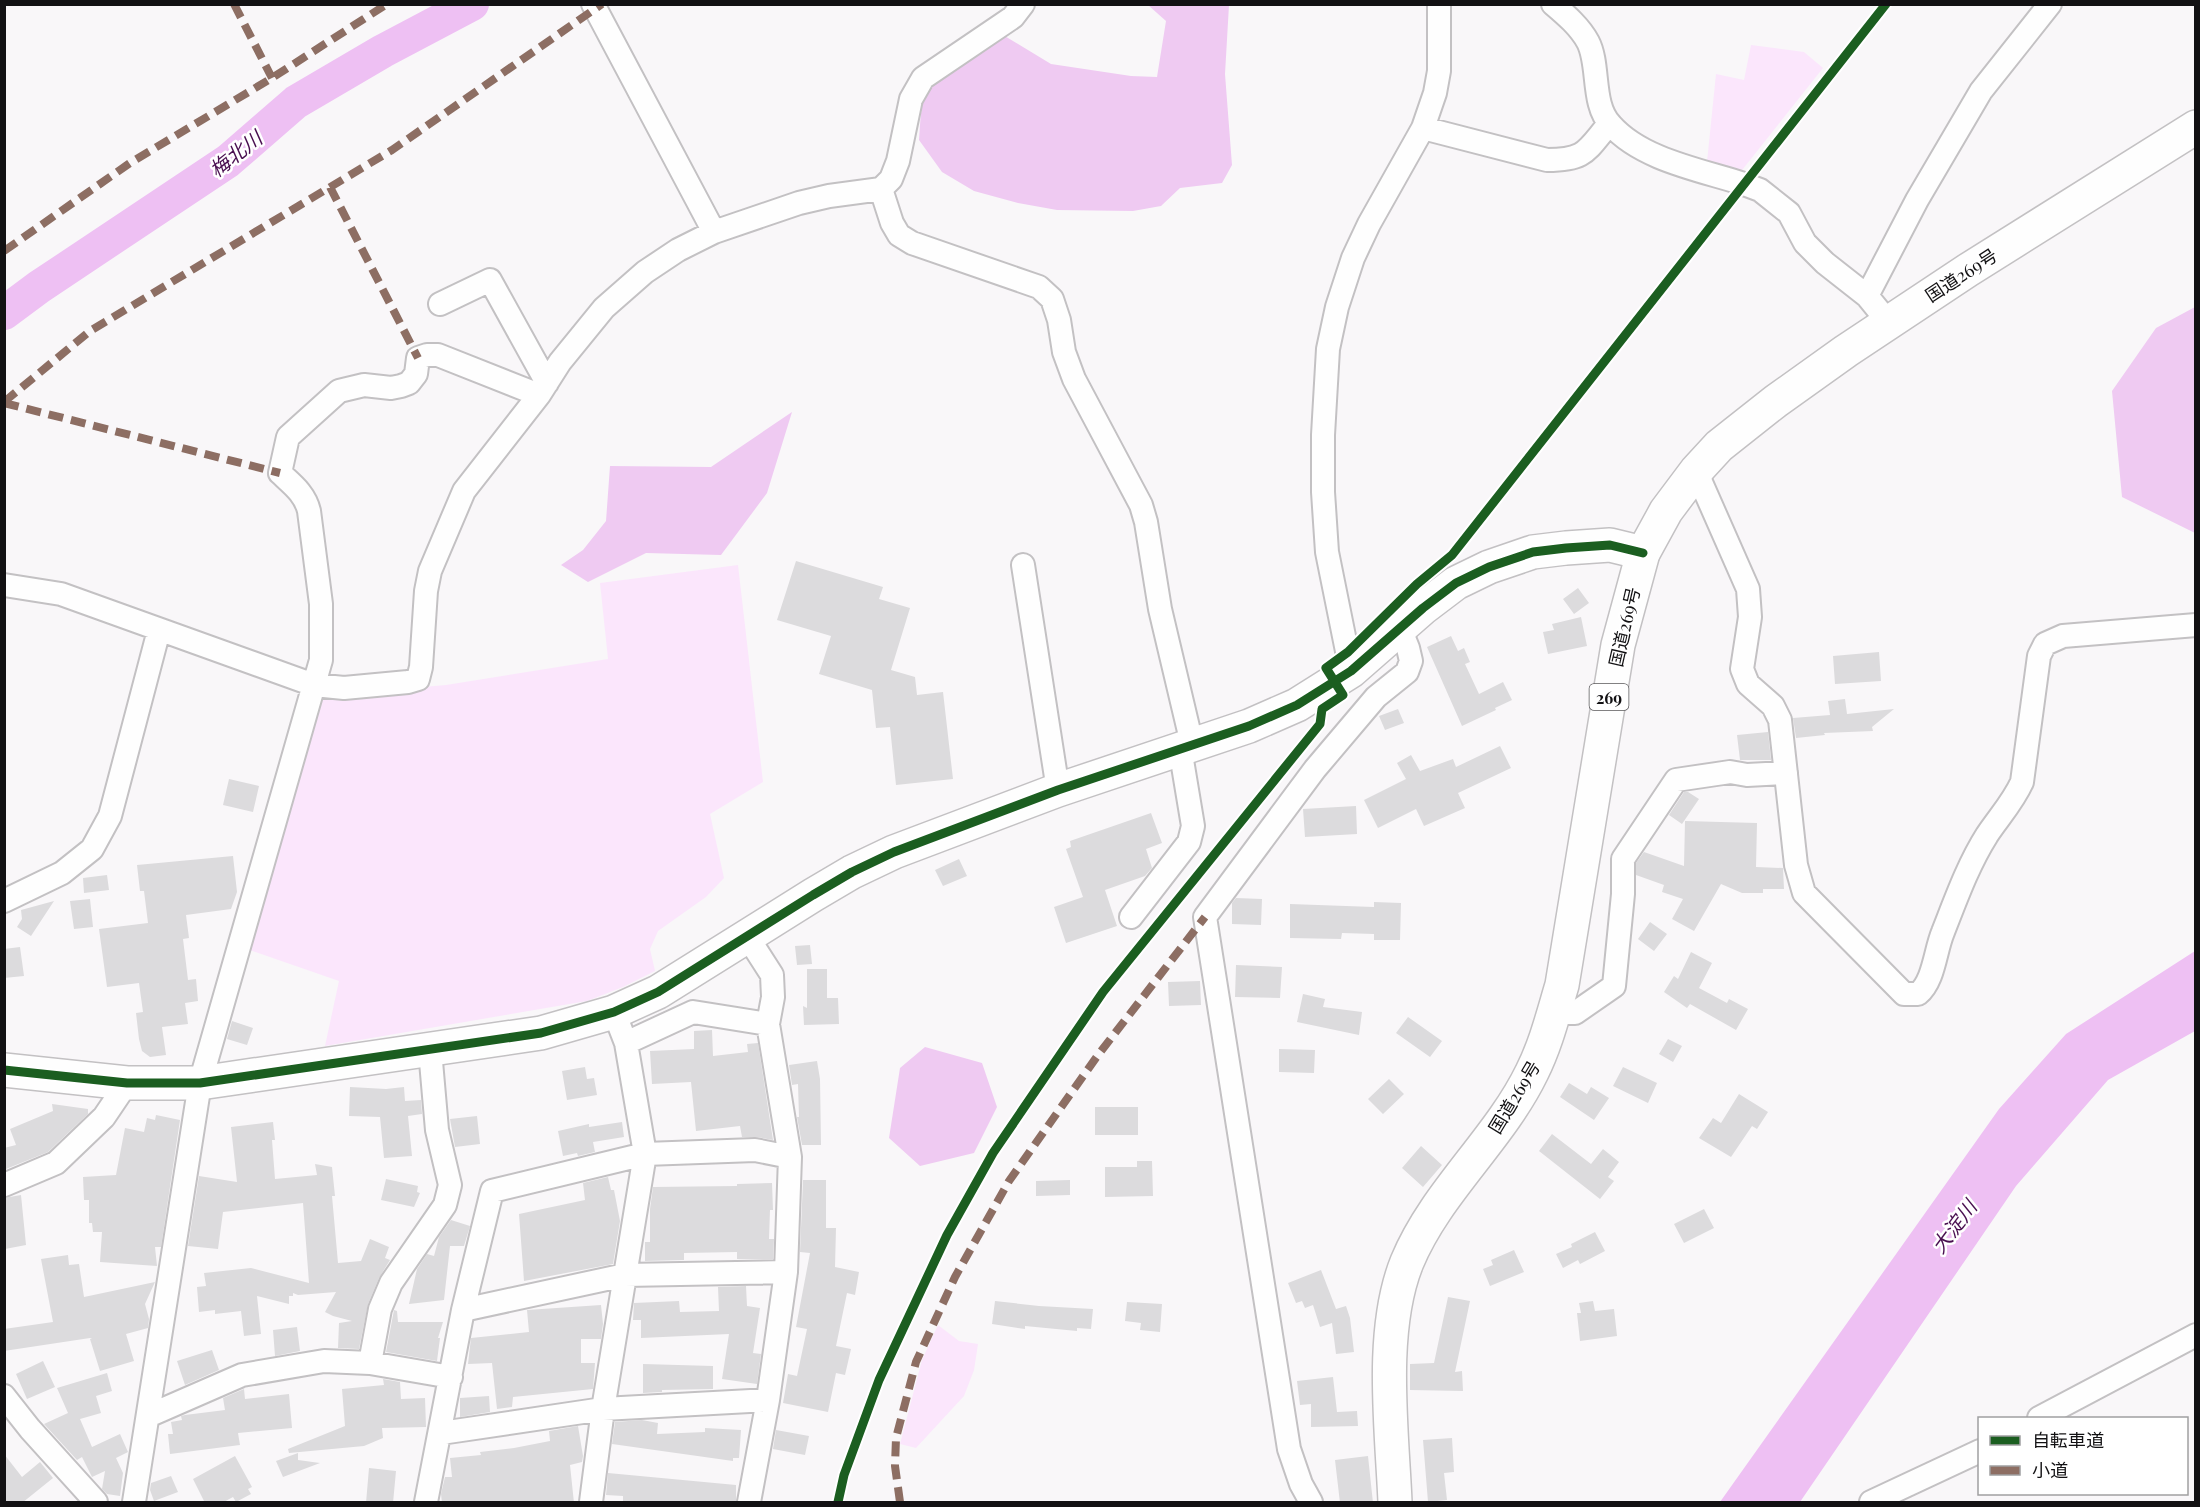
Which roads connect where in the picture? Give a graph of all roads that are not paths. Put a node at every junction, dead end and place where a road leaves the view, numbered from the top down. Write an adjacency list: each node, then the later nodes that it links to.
1 (1023, 4): 10 (street)
2 (1439, 4): 9 (street)
3 (1554, 4): 6 (street)
4 (2050, 4): 12 (street)
5 (594, 7): 11 (street)
6 (1578, 12): 7 (street)
7 (1609, 124): 9 (street); 12 (street)
8 (2196, 127): 14 (main road, 国道269号 / 269)
9 (1423, 128): 23 (street)
10 (881, 189): 11 (street); 25 (street)
11 (714, 232): 15 (street)
12 (1867, 296): 14 (street)
13 (440, 304): 15 (street)
14 (1888, 323): 16 (main road, 国道269号 / 269)
15 (543, 389): 24 (street); 24 (street)
16 (1696, 471): 17 (main road, 国道269号 / 269); 26 (street)
17 (1643, 553): 21 (main road); 32 (main road, 国道269号 / 269)
18 (1023, 566): 27 (street)
19 (4, 585): 22 (street)
20 (2196, 625): 26 (street)
21 (1400, 628): 23 (main road); 60 (street)
22 (159, 630): 24 (street); 28 (street)
23 (1351, 671): 25 (main road)
24 (314, 685): 38 (street)
25 (1186, 746): 27 (main road); 29 (street)
26 (1786, 773): 32 (street)
27 (1058, 790): 30 (main road)
28 (4, 901)
29 (1131, 917)
30 (747, 936): 31 (main road); 33 (street)
31 (614, 1012): 34 (street); 35 (main road)
32 (1554, 1014): 61 (main road, 国道269号 / 269)
33 (768, 1024): 34 (street); 40 (street)
34 (626, 1043): 39 (street)
35 (430, 1050): 38 (main road); 46 (street)
36 (4, 1070): 37 (main road)
37 (127, 1083): 38 (main road); 41 (street)
38 (200, 1083): 51 (street)
39 (645, 1154): 40 (street); 43 (street); 44 (street)
40 (790, 1157): 42 (street)
41 (4, 1185)
42 (786, 1272): 43 (street); 49 (street)
43 (626, 1275): 44 (street); 50 (street)
44 (463, 1311): 47 (street)
45 (2196, 1335): 52 (street)
46 (370, 1363): 47 (street); 51 (street)
47 (451, 1377): 53 (street)
48 (4, 1396): 55 (street)
49 (768, 1400): 50 (street); 59 (street)
50 (603, 1409): 53 (street); 58 (street)
51 (148, 1416): 56 (street)
52 (2043, 1417)
53 (441, 1433): 57 (street)
54 (1978, 1452): 62 (street)
55 (96, 1503)
56 (134, 1503)
57 (426, 1503)
58 (591, 1503)
59 (749, 1503)
60 (1311, 1503)
61 (1395, 1503)
62 (1871, 1503)

